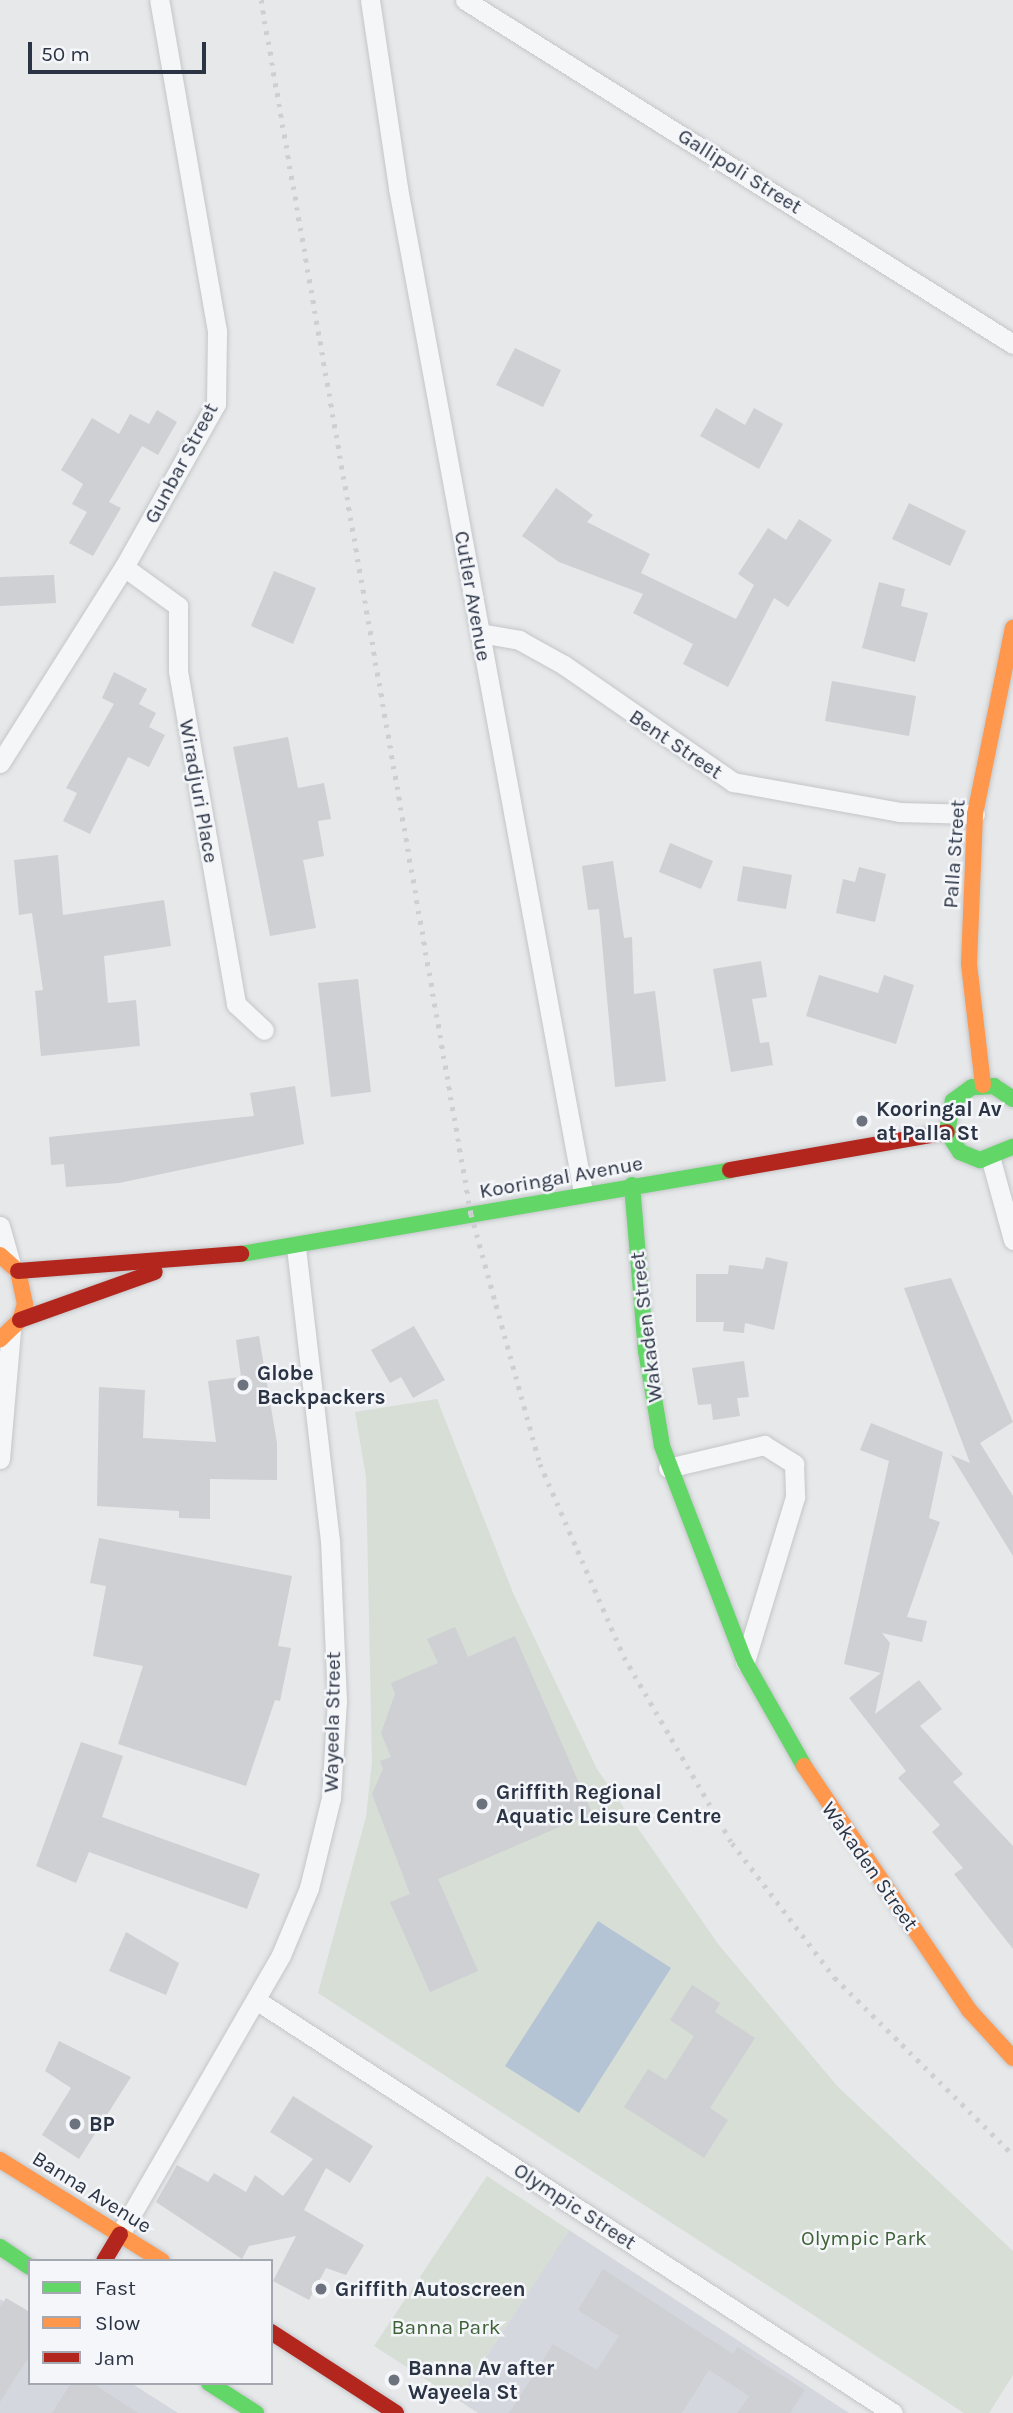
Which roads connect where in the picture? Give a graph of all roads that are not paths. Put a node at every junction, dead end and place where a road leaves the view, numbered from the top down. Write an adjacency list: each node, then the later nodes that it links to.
1 (159, 0): 5 (street, Gunbar Street)
2 (370, 0): 7 (street, Cutler Avenue)
3 (465, 0): 4 (street, Gallipoli Street)
4 (1013, 344)
5 (124, 567): 8 (street, Gunbar Street); 10 (street, Wiradjuri Place)
6 (1013, 628): 9 (street, Palla Street)
7 (480, 633): 9 (street, Bent Street); 17 (street, Cutler Avenue)
8 (0, 763)
9 (975, 814): 11 (street, Palla Street)
10 (264, 1030)
11 (983, 1085): 12 (street); 13 (street)
12 (1013, 1099)
13 (947, 1132): 15 (street); 16 (street, Kooringal Avenue)
14 (1013, 1147): 15 (street)
15 (991, 1160): 19 (street)
16 (632, 1185): 17 (street, Kooringal Avenue); 25 (street, Wakaden Street)
17 (583, 1192): 20 (street, Kooringal Avenue)
18 (0, 1226): 21 (street)
19 (1013, 1240)
20 (296, 1246): 22 (street, Kooringal Avenue); 27 (street, Wayeela Street)
21 (9, 1262): 22 (street, Kooringal Avenue); 23 (street)
22 (181, 1263): 23 (street, Kooringal Avenue)
23 (10, 1330): 24 (street)
24 (0, 1459)
25 (668, 1468): 26 (street, Wakaden Street); 26 (street)
26 (745, 1662): 28 (street, Wakaden Street)
27 (256, 2000): 30 (street, Wayeela Street); 39 (street, Olympic Street)
28 (1013, 2058)
29 (0, 2160): 30 (street, Banna Avenue)
30 (120, 2234): 32 (street); 33 (street, Banna Avenue)
31 (0, 2247): 34 (street)
32 (105, 2259)
33 (159, 2259)
34 (28, 2266)
35 (273, 2333): 38 (street)
36 (212, 2385): 37 (street)
37 (256, 2413)
38 (396, 2413)
39 (893, 2413)

